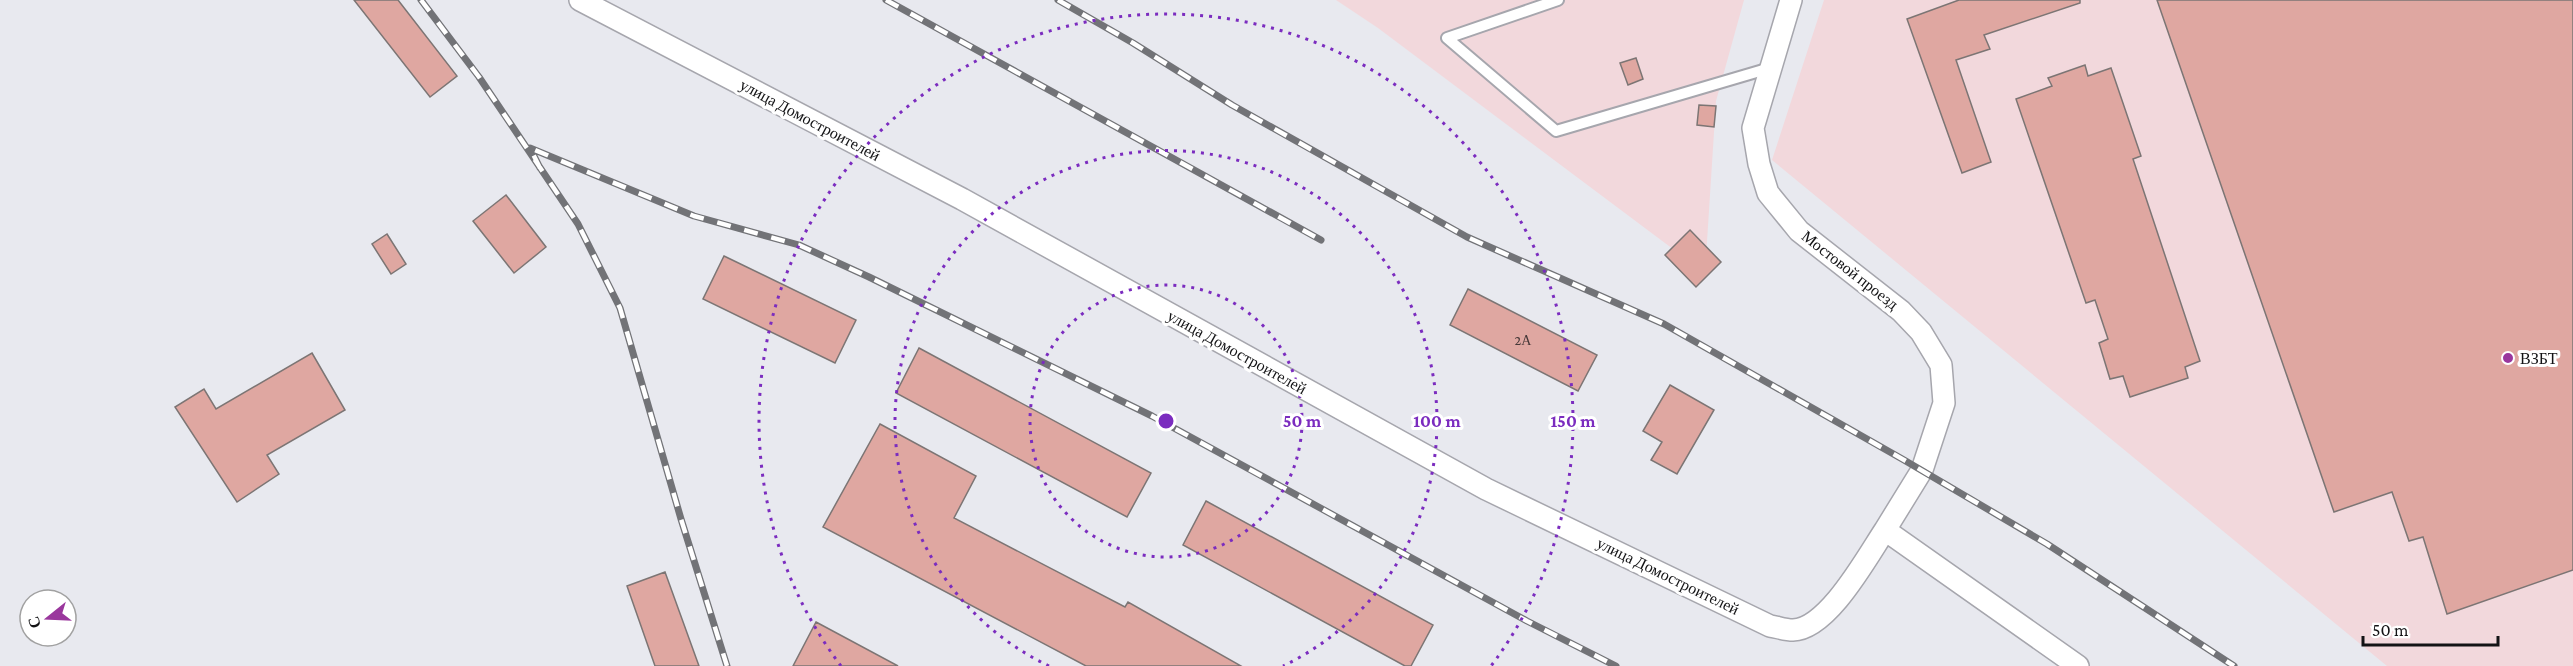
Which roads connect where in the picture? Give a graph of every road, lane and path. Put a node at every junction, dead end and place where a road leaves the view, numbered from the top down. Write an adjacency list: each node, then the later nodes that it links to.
1 (580, 0): 5 (street, улица Домостроителей)
2 (1558, 0): 4 (lane)
3 (1791, 0): 4 (street, Мостовой проезд)
4 (1771, 68): 5 (street, Мостовой проезд)
5 (1885, 530): 6 (street)
6 (2078, 666)

